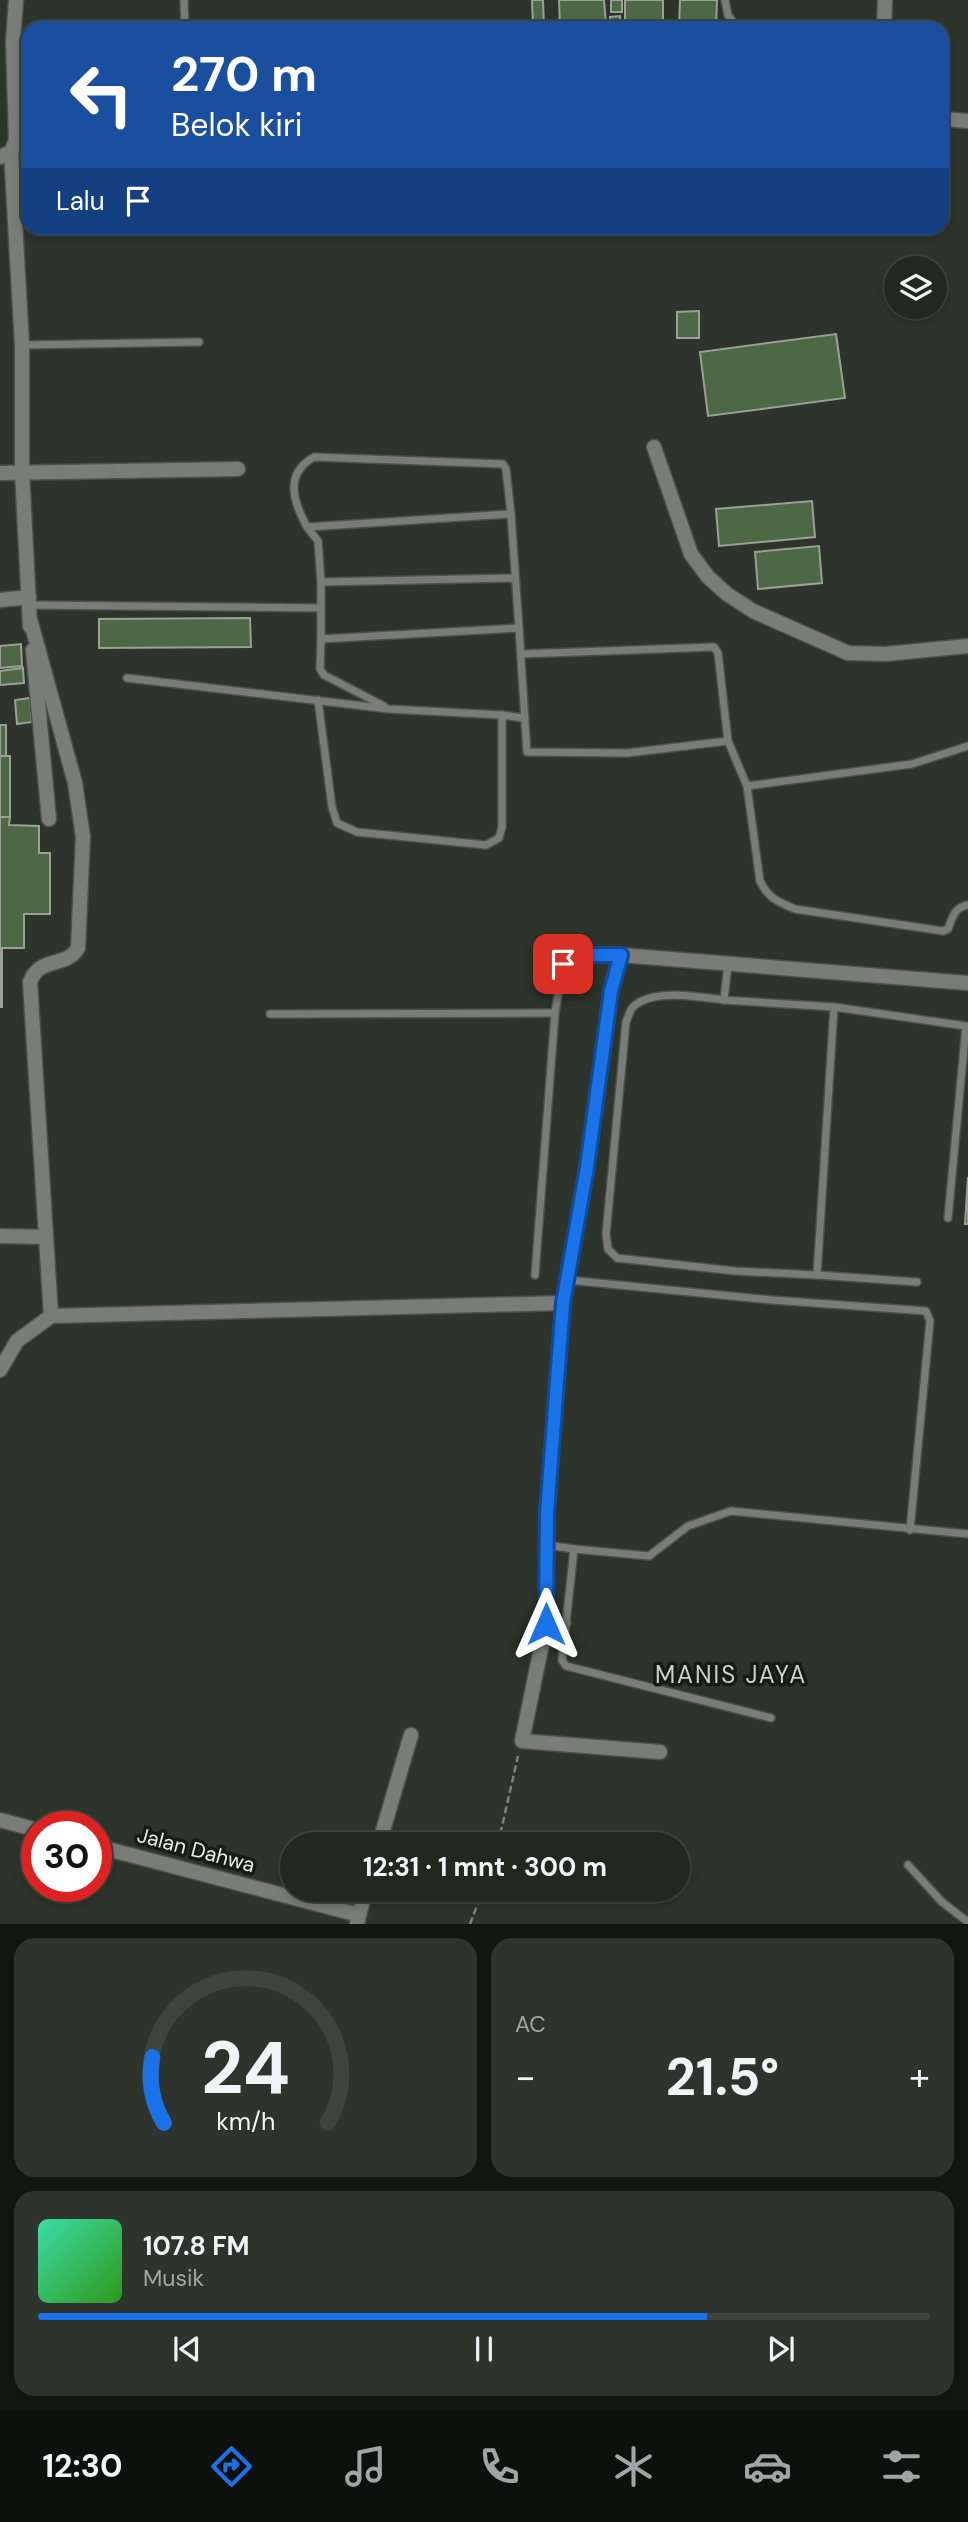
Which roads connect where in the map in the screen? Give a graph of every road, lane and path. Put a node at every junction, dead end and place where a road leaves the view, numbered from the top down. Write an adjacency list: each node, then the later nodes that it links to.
1 (16, 0): 10 (street)
2 (184, 0): 5 (lane)
3 (725, 0): 6 (lane)
4 (885, 0): 7 (street)
5 (185, 21)
6 (732, 21)
7 (884, 21)
8 (949, 120): 9 (street)
9 (968, 121)
10 (6, 155): 12 (street)
11 (199, 342): 12 (lane)
12 (22, 345): 15 (street)
13 (654, 447): 26 (street)
14 (237, 470): 15 (street)
15 (22, 471): 16 (street); 22 (street)
16 (0, 473)
17 (511, 514): 18 (lane); 18 (lane); 19 (lane)
18 (307, 527): 20 (lane)
19 (515, 578): 20 (lane); 24 (lane)
20 (321, 582): 23 (lane)
21 (0, 600): 22 (street)
22 (29, 607): 23 (lane); 36 (street); 48 (street)
23 (321, 608): 25 (lane)
24 (519, 628): 25 (lane); 27 (lane)
25 (321, 639): 30 (lane)
26 (968, 646)
27 (521, 654): 32 (lane); 33 (lane)
28 (127, 678): 29 (lane)
29 (318, 701): 30 (lane); 31 (lane)
30 (389, 709): 31 (lane)
31 (502, 715): 32 (lane)
32 (523, 718): 33 (lane)
33 (728, 741): 35 (lane)
34 (968, 746): 35 (lane)
35 (747, 786): 37 (lane)
36 (49, 819)
37 (968, 905)
38 (621, 955): 39 (street); 43 (lane); 51 (street)
39 (728, 964): 40 (street); 41 (lane)
40 (968, 983)
41 (724, 1000): 42 (lane); 50 (lane)
42 (834, 1007): 45 (lane); 50 (lane)
43 (555, 1013): 44 (lane); 49 (lane)
44 (270, 1014)
45 (967, 1026): 46 (lane)
46 (948, 1218)
47 (0, 1236): 48 (street)
48 (45, 1237): 54 (street)
49 (535, 1275)
50 (817, 1275): 52 (lane)
51 (567, 1280): 53 (street); 57 (lane)
52 (917, 1282)
53 (563, 1303): 54 (street); 59 (street)
54 (51, 1316): 55 (street)
55 (4, 1353): 56 (street)
56 (0, 1370)
57 (910, 1530): 58 (lane); 60 (lane)
58 (968, 1534)
59 (547, 1545): 60 (lane); 62 (street)
60 (574, 1549): 61 (lane)
61 (567, 1623): 62 (lane); 63 (lane)
62 (546, 1624): 65 (street)
63 (771, 1718)
64 (411, 1735): 69 (street)
65 (522, 1741): 66 (street); 70 (path)
66 (660, 1752)
67 (0, 1820): 68 (street)
68 (21, 1826)
69 (383, 1832)
70 (501, 1832)
71 (112, 1850): 75 (street, Jalan Dahwa)
72 (908, 1865): 76 (lane)
73 (363, 1902): 75 (street)
74 (478, 1902): 77 (path)
75 (358, 1919)
76 (968, 1922)
77 (470, 1923)

